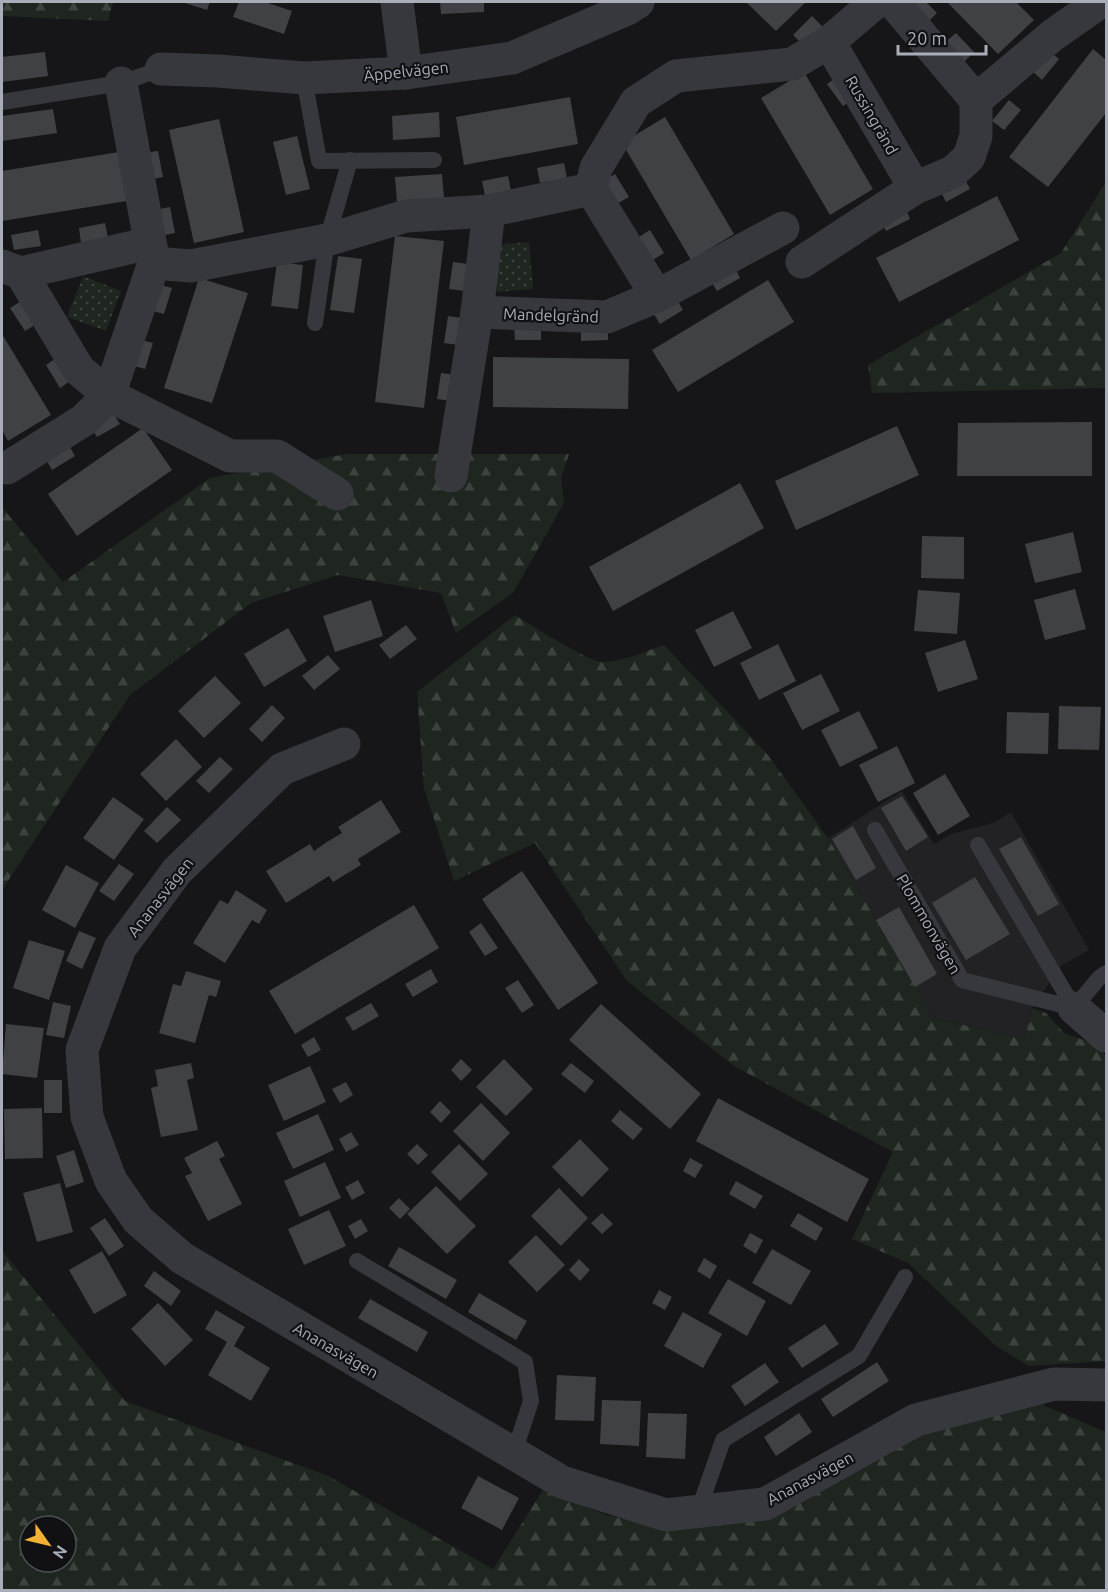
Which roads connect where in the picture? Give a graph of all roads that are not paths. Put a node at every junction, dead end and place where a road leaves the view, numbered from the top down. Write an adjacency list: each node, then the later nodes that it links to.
1 (397, 2): 8 (street)
2 (638, 2): 8 (street, Äppelvägen)
3 (876, 2): 6 (street)
4 (893, 2): 11 (street)
5 (1096, 2): 11 (street)
6 (829, 42): 15 (street, Russingränd); 16 (street)
7 (161, 69): 9 (street, Äppelvägen); 10 (lane)
8 (406, 74): 9 (street, Äppelvägen)
9 (304, 78): 13 (lane)
10 (121, 82): 12 (lane); 20 (street)
11 (976, 100): 15 (street)
12 (2, 102)
13 (350, 160): 14 (lane); 19 (lane)
14 (434, 160)
15 (915, 188): 21 (street)
16 (591, 189): 17 (street); 23 (street)
17 (489, 211): 19 (street); 24 (street)
18 (783, 228): 23 (street, Mandelgränd)
19 (327, 240): 20 (street); 25 (lane)
20 (152, 253): 22 (street); 26 (street)
21 (802, 262)
22 (11, 269): 26 (street)
23 (657, 296): 24 (street, Mandelgränd)
24 (477, 312): 28 (street)
25 (315, 323)
26 (109, 395): 27 (street); 29 (street)
27 (8, 468)
28 (451, 476)
29 (338, 494)
30 (344, 744): 39 (street, Ananasvägen)
31 (875, 831): 34 (lane, Plommonvägen)
32 (978, 845): 34 (lane, Plommonvägen)
33 (1107, 973): 34 (lane)
34 (1074, 1008): 35 (street, Plommonvägen)
35 (1107, 1036)
36 (357, 1261): 39 (lane)
37 (905, 1277): 40 (lane)
38 (1107, 1384): 40 (street, Ananasvägen)
39 (514, 1453): 40 (street, Ananasvägen)
40 (698, 1512)

